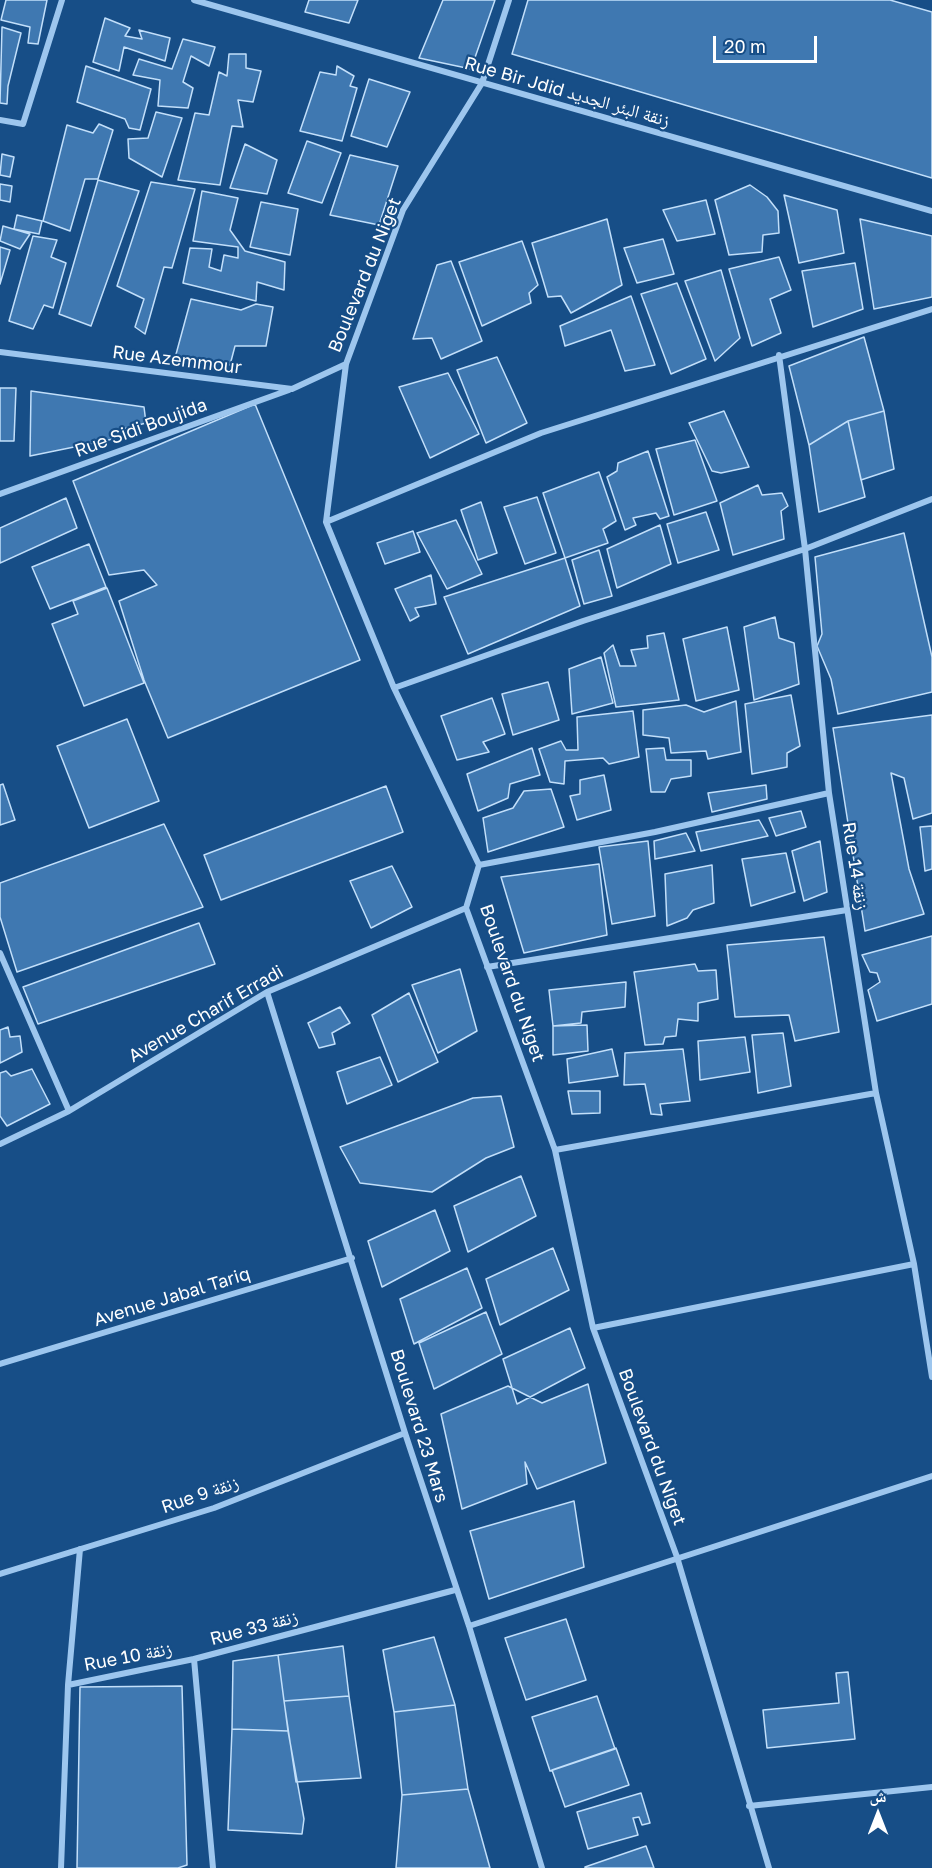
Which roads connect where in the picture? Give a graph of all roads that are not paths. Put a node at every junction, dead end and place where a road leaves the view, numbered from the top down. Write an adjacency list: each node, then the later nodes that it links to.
1 (62, 0): 5 (street)
2 (194, 0): 4 (street, Rue Bir Jdid زنقة البئر الجديد)
3 (508, 0): 4 (street, Boulevard du Niget)
4 (482, 83): 6 (street, Rue Bir Jdid زنقة البئر الجديد); 10 (street, Boulevard du Niget)
5 (0, 120)
6 (932, 211)
7 (932, 309): 9 (street)
8 (0, 352): 11 (street, Rue Azemmour)
9 (779, 356): 14 (street); 15 (street, Rue 14 زنقة)
10 (346, 364): 11 (street); 14 (street, Boulevard du Niget)
11 (292, 389): 12 (street, Rue Sidi Boujida)
12 (0, 494)
13 (932, 499): 15 (street)
14 (326, 522): 16 (street, Boulevard du Niget)
15 (806, 549): 16 (street); 17 (street, Rue 14 زنقة)
16 (394, 688): 18 (street, Boulevard du Niget)
17 (828, 793): 18 (street); 20 (street, Rue 14 زنقة)
18 (479, 865): 19 (street, Boulevard du Niget)
19 (466, 908): 22 (street, Boulevard du Niget); 23 (street, Avenue Charif Erradi)
20 (847, 910): 22 (street); 24 (street, Rue 14 زنقة)
21 (0, 953): 25 (street)
22 (487, 967): 27 (street, Boulevard du Niget)
23 (267, 992): 25 (street, Avenue Charif Erradi); 28 (street, Boulevard 23 Mars)
24 (876, 1093): 27 (street); 29 (street, Rue 14 زنقة)
25 (69, 1111): 26 (street, Avenue Charif Erradi)
26 (0, 1144)
27 (555, 1150): 30 (street, Boulevard du Niget)
28 (352, 1258): 31 (street, Avenue Jabal Tariq); 33 (street, Boulevard 23 Mars)
29 (914, 1264): 30 (street); 32 (street, Rue 14 زنقة)
30 (593, 1328): 36 (street, Boulevard du Niget)
31 (0, 1364)
32 (932, 1377)
33 (405, 1433): 35 (street, Rue 9 زنقة); 38 (street, Boulevard 23 Mars)
34 (932, 1476): 36 (street)
35 (80, 1549): 37 (street, Rue 9 زنقة); 41 (street)
36 (677, 1557): 39 (street); 43 (street, Boulevard du Niget)
37 (0, 1574)
38 (455, 1590): 39 (street, Boulevard 23 Mars); 40 (street, Rue 33 زنقة)
39 (469, 1626): 46 (street, Boulevard 23 Mars)
40 (194, 1659): 41 (street, Rue 10 زنقة); 45 (street, Rue 33 زنقة)
41 (68, 1685): 44 (street)
42 (932, 1787): 43 (street)
43 (749, 1806): 47 (street, Boulevard du Niget)
44 (61, 1868)
45 (213, 1868)
46 (542, 1868)
47 (769, 1868)

